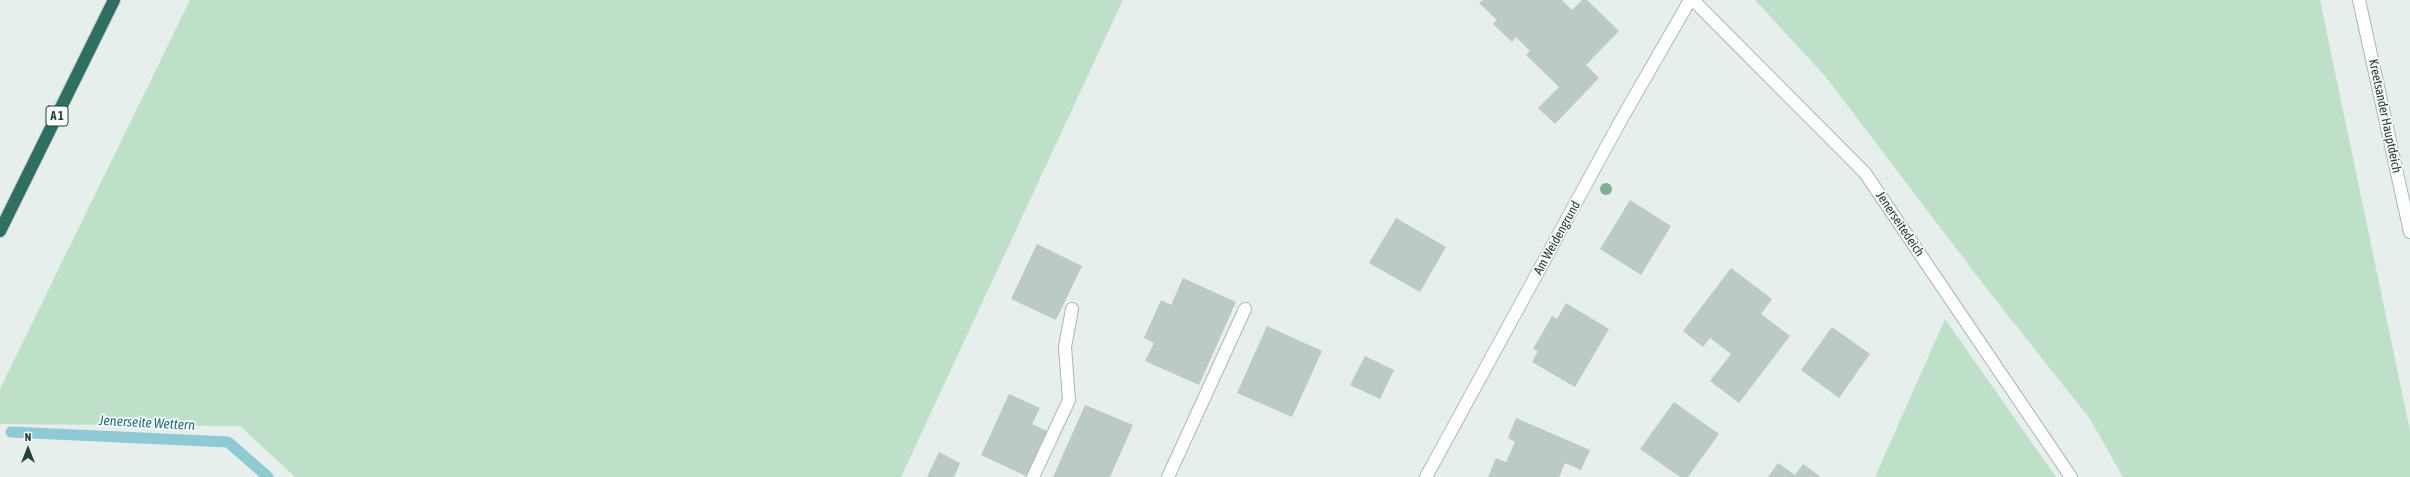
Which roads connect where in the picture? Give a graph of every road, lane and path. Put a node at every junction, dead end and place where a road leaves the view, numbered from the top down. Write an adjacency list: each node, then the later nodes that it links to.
1 (114, 0): 4 (highway, A 1)
2 (1692, 0): 10 (street, Am Weidengrund); 11 (street, Jenerseitedeich)
3 (2359, 0): 5 (street, Kreetsander Hauptdeich)
4 (0, 231)
5 (2410, 232)
6 (1245, 309): 9 (street)
7 (1072, 310): 8 (street)
8 (1033, 477)
9 (1168, 477)
10 (1426, 477)
11 (2071, 477)

